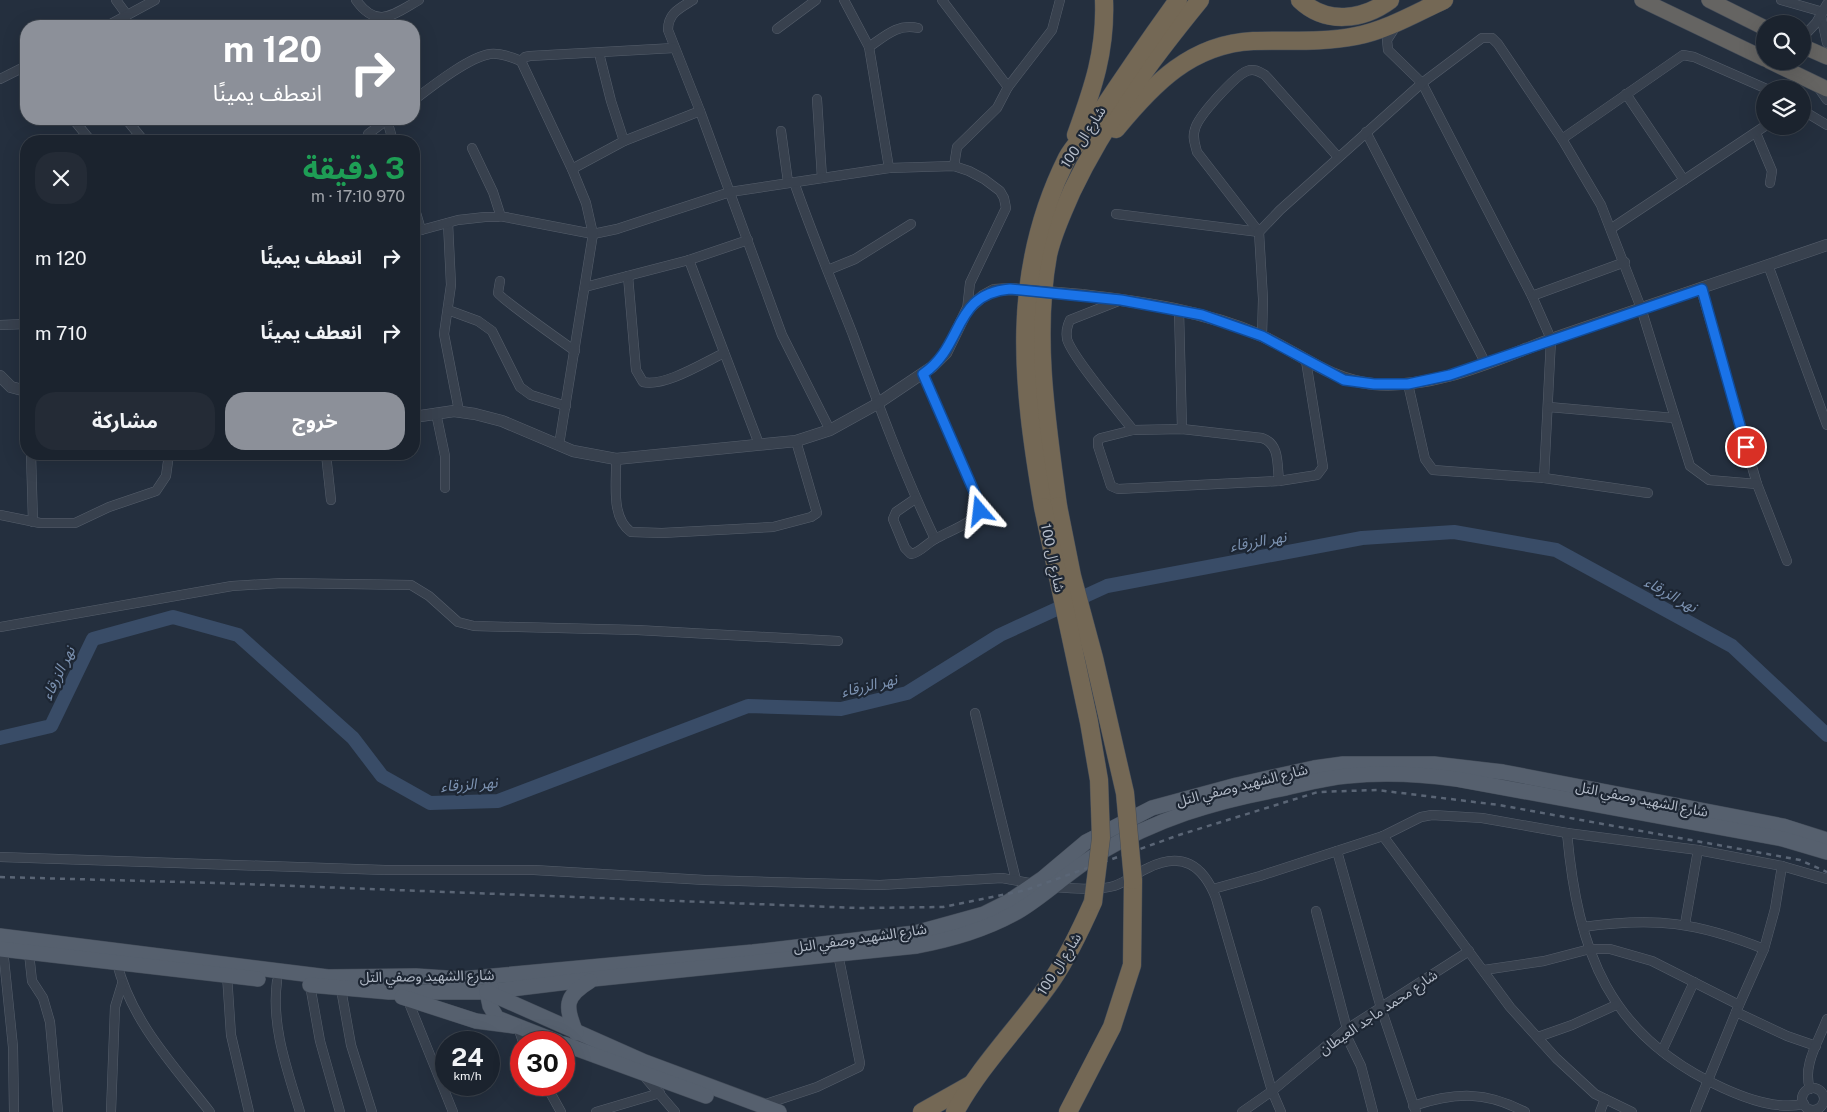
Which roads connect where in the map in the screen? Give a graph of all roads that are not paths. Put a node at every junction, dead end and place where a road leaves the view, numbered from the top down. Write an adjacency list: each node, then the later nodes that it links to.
1 (116, 0): 20 (street)
2 (155, 0): 20 (street)
3 (356, 0): 4 (street)
4 (419, 0)
5 (693, 0): 29 (street)
6 (816, 0): 26 (street)
7 (844, 0): 28 (street)
8 (942, 0): 40 (street)
9 (1060, 0): 40 (street)
10 (1104, 0): 62 (highway)
11 (1178, 0): 62 (highway, شارع ال 100)
12 (1200, 0): 64 (highway, شارع ال 100)
13 (1300, 0): 14 (highway)
14 (1390, 0)
15 (1444, 0): 22 (highway)
16 (1642, 0): 32 (highway)
17 (1708, 0): 23 (highway)
18 (1781, 0): 19 (street)
19 (1824, 10): 24 (street); 27 (street)
20 (127, 15): 21 (street)
21 (118, 20)
22 (1399, 22): 38 (street); 64 (highway)
23 (1756, 24)
24 (1811, 27)
25 (918, 28): 28 (street)
26 (777, 29)
27 (1827, 42)
28 (869, 47): 66 (street)
29 (674, 48): 31 (street); 46 (street)
30 (1811, 50): 33 (highway)
31 (599, 53): 34 (street); 60 (street)
32 (1756, 55)
33 (1827, 58)
34 (521, 61): 43 (street); 67 (street)
35 (20, 69): 37 (street)
36 (1787, 70): 41 (highway)
37 (0, 79)
38 (1422, 83): 53 (street); 59 (street); 91 (street)
39 (1756, 84): 42 (street)
40 (1008, 87): 65 (street)
41 (1822, 87): 45 (street)
42 (1626, 94): 59 (street); 69 (street)
43 (420, 95)
44 (818, 99): 68 (street)
45 (1827, 100)
46 (700, 110): 60 (street); 72 (street)
47 (1811, 116): 51 (street)
48 (78, 125): 55 (street)
49 (131, 125): 56 (street)
50 (380, 125): 57 (street)
51 (1827, 126)
52 (782, 131): 70 (street)
53 (1366, 132): 63 (street); 104 (street)
54 (1756, 133): 69 (street)
55 (86, 135)
56 (139, 135)
57 (368, 135)
58 (1757, 135): 71 (street)
59 (1562, 139): 77 (street)
60 (624, 141): 67 (street)
61 (472, 148): 74 (street)
62 (1068, 156): 134 (highway, شارع ال 100)
63 (1338, 157): 79 (street); 79 (street)
64 (1087, 161): 134 (highway, شارع ال 100)
65 (954, 166): 66 (street); 95 (street)
66 (889, 168): 68 (street)
67 (572, 169): 80 (street)
68 (822, 178): 70 (street)
69 (1684, 180): 77 (street)
70 (791, 182): 72 (street); 86 (street)
71 (1770, 183)
72 (730, 192): 80 (street); 81 (street)
73 (1116, 214): 79 (street)
74 (501, 217): 75 (street); 80 (street)
75 (448, 223): 78 (street); 94 (street)
76 (911, 224): 86 (street)
77 (1612, 228): 84 (street)
78 (420, 230)
79 (1259, 232): 99 (street)
80 (593, 234): 89 (street)
81 (748, 240): 83 (street); 118 (street)
82 (1827, 245): 85 (street)
83 (689, 260): 87 (street); 102 (street)
84 (1625, 262): 91 (street); 93 (street)
85 (1768, 265): 90 (street); 116 (street)
86 (828, 270): 109 (street)
87 (628, 276): 89 (street); 102 (street)
88 (500, 281): 101 (street)
89 (585, 287): 101 (street)
90 (1702, 289): 93 (street); 129 (street)
91 (1532, 296): 100 (street)
92 (1121, 300): 95 (street, bridge); 96 (street); 119 (street)
93 (1641, 308): 100 (street); 115 (street)
94 (448, 310): 110 (street); 112 (street)
95 (967, 310): 105 (street)
96 (1179, 310): 99 (street); 117 (street)
97 (20, 324): 98 (street)
98 (0, 325)
99 (1262, 336): 103 (street)
100 (1551, 339): 104 (street); 111 (street)
101 (575, 351): 110 (street)
102 (724, 353): 121 (street)
103 (1306, 361): 107 (street); 128 (street)
104 (1486, 364): 107 (street)
105 (923, 374): 109 (street); 137 (street)
106 (0, 376): 108 (street)
107 (1408, 384): 127 (street)
108 (20, 389)
109 (876, 404): 118 (street); 132 (street)
110 (566, 406): 122 (street)
111 (1549, 407): 115 (street); 127 (street)
112 (459, 411): 113 (street); 122 (street)
113 (436, 413): 114 (street); 130 (street)
114 (420, 416)
115 (1674, 418): 129 (street)
116 (1827, 425)
117 (1182, 429): 119 (street); 128 (street)
118 (830, 430): 120 (street)
119 (1133, 430): 128 (street)
120 (796, 441): 121 (street); 123 (street)
121 (759, 444): 123 (street)
122 (559, 446): 123 (street)
123 (616, 459)
124 (31, 460): 136 (street)
125 (168, 460): 136 (street)
126 (327, 460): 133 (street)
127 (1544, 478): 131 (street)
128 (1279, 481)
129 (1757, 484): 138 (street)
130 (445, 488)
131 (1648, 493)
132 (916, 499): 137 (street); 137 (street)
133 (331, 500)
134 (1051, 506): 193 (highway, شارع ال 100, bridge); 203 (highway, شارع ال 100, bridge)
135 (0, 515): 136 (street)
136 (33, 522)
137 (935, 539)
138 (1787, 561)
139 (0, 628): 140 (street)
140 (838, 641)
141 (975, 714): 151 (street)
142 (1567, 833): 143 (street); 145 (street); 157 (street)
143 (1383, 836): 146 (street); 161 (street)
144 (1827, 840): 152 (main road, شارع الشهيد وصفي التل)
145 (1698, 850): 149 (street); 156 (street)
146 (1337, 851): 154 (street); 179 (street)
147 (1827, 852): 153 (main road, شارع الشهيد وصفي التل)
148 (0, 856): 151 (street)
149 (1782, 866): 150 (street); 159 (street)
150 (1827, 879)
151 (1016, 880): 152 (street)
152 (1036, 884): 153 (street); 167 (main road, شارع الشهيد وصفي التل)
153 (1052, 887): 154 (street); 163 (main road, شارع الشهيد وصفي التل)
154 (1213, 889): 195 (street)
155 (1316, 911): 183 (street)
156 (1684, 924): 157 (street); 159 (street)
157 (1584, 927): 160 (street)
158 (1, 945): 162 (main road, شارع الشهيد وصفي التل); 168 (main road, شارع الشهيد وصفي التل); 204 (street)
159 (1764, 948): 180 (street)
160 (1590, 949): 165 (street); 171 (street); 178 (street)
161 (1469, 951): 165 (street); 179 (street, شارع محمد ماجد العيطان)
162 (29, 953): 164 (main road, شارع الشهيد وصفي التل); 205 (street)
163 (838, 954): 169 (main road, شارع الشهيد وصفي التل); 201 (street)
164 (117, 963): 166 (main road, شارع الشهيد وصفي التل); 172 (street)
165 (1484, 970): 187 (street)
166 (227, 975): 170 (main road, شارع الشهيد وصفي التل); 208 (street)
167 (500, 976): 168 (main road, شارع الشهيد وصفي التل); 176 (main road)
168 (462, 979): 176 (main road)
169 (593, 979): 176 (main road, شارع الشهيد وصفي التل); 186 (main road)
170 (278, 981): 173 (main road, شارع الشهيد وصفي التل); 209 (street)
171 (1694, 982): 180 (street); 190 (street)
172 (122, 984): 206 (street); 207 (street)
173 (310, 985): 174 (main road, شارع الشهيد وصفي التل); 210 (street)
174 (340, 989): 175 (main road, شارع الشهيد وصفي التل); 211 (street)
175 (389, 992): 176 (main road, شارع الشهيد وصفي التل); 177 (main road)
176 (487, 992): 182 (main road); 186 (main road)
177 (407, 998): 182 (main road); 212 (street)
178 (1616, 1005): 187 (street); 190 (street)
179 (1381, 1008): 183 (street, شارع محمد ماجد العيطان); 202 (street)
180 (1738, 1008): 188 (street); 192 (street)
181 (1827, 1019): 188 (street)
182 (516, 1026): 184 (street); 185 (main road)
183 (1346, 1030): 195 (street, شارع محمد ماجد العيطان); 221 (street)
184 (518, 1031)
185 (525, 1031)
186 (576, 1033): 201 (main road)
187 (1538, 1037): 198 (street)
188 (1816, 1046): 194 (street)
189 (575, 1048): 191 (main road)
190 (1662, 1051): 192 (street)
191 (640, 1072): 196 (street); 201 (main road)
192 (1708, 1081): 199 (street); 225 (street)
193 (971, 1085): 217 (highway); 218 (highway, شارع ال 100)
194 (1810, 1089): 199 (street); 200 (street)
195 (1272, 1091): 219 (street, شارع محمد ماجد العيطان); 220 (street)
196 (660, 1093): 214 (street); 215 (street)
197 (552, 1096): 213 (street)
198 (1605, 1099): 223 (street); 224 (street)
199 (1804, 1104): 200 (street)
200 (1821, 1108)
201 (754, 1109): 216 (main road)
202 (1414, 1109): 222 (street)
203 (1071, 1110)
204 (14, 1112)
205 (58, 1112)
206 (111, 1112)
207 (210, 1112)
208 (249, 1112)
209 (300, 1112)
210 (340, 1112)
211 (372, 1112)
212 (453, 1112)
213 (561, 1112)
214 (596, 1112)
215 (675, 1112)
216 (779, 1112)
217 (922, 1112)
218 (956, 1112)
219 (1242, 1112)
220 (1281, 1112)
221 (1373, 1112)
222 (1525, 1112)
223 (1600, 1112)
224 (1632, 1112)
225 (1695, 1112)

